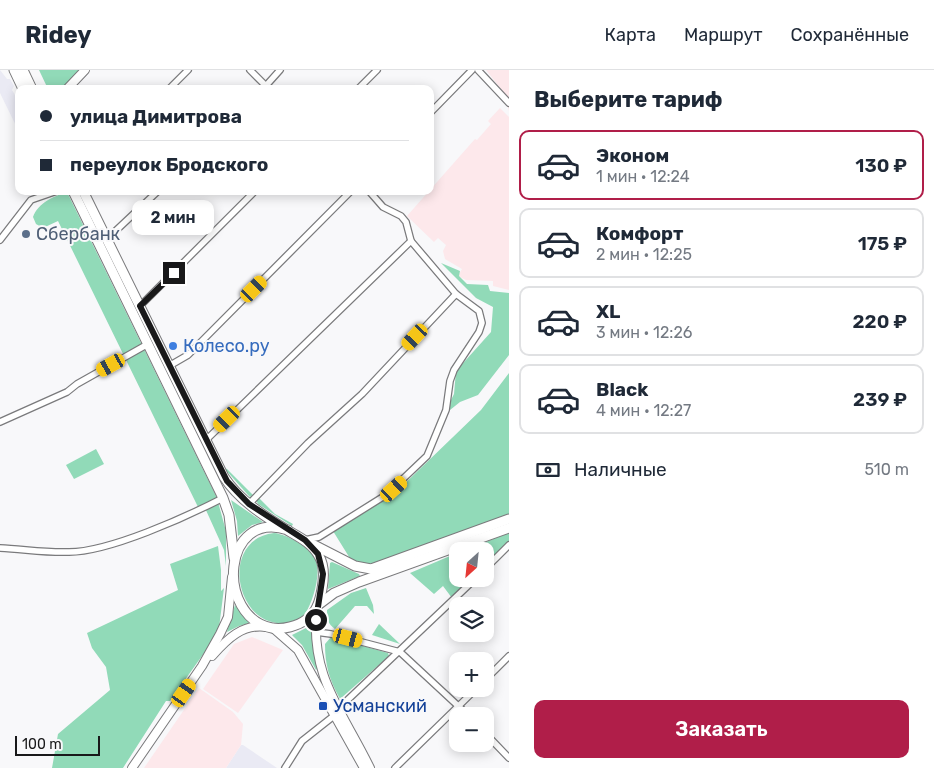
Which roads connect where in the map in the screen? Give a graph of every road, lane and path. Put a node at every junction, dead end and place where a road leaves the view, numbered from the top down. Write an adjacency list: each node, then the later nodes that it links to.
1 (14, 70): 10 (main road)
2 (22, 70): 11 (main road)
3 (85, 70): 12 (main road)
4 (188, 70): 13 (street)
5 (250, 70): 14 (street)
6 (280, 70): 15 (street)
7 (377, 70): 16 (street)
8 (472, 70): 18 (street)
9 (478, 70): 17 (street)
10 (21, 85)
11 (30, 85)
12 (71, 85)
13 (173, 85)
14 (263, 85)
15 (268, 85)
16 (362, 85)
17 (509, 103)
18 (434, 109)
19 (45, 195): 27 (street)
20 (76, 195): 31 (main road)
21 (86, 195): 26 (main road)
22 (154, 195): 26 (street)
23 (251, 195): 30 (street)
24 (347, 195): 32 (street)
25 (372, 195): 28 (street)
26 (107, 239): 30 (main road)
27 (0, 240)
28 (411, 241): 29 (street); 34 (street)
29 (456, 294): 36 (street); 40 (street)
30 (140, 306): 32 (main road)
31 (148, 344): 33 (street); 35 (main road)
32 (169, 366): 34 (main road)
33 (0, 422)
34 (205, 441): 36 (main road)
35 (223, 498): 42 (street); 44 (main road)
36 (249, 504): 39 (main road)
37 (509, 519): 40 (main road)
38 (509, 528): 46 (main road)
39 (288, 530): 40 (main road); 44 (main road)
40 (305, 540): 46 (main road)
41 (509, 545): 43 (street)
42 (0, 548)
43 (494, 560)
44 (234, 566): 47 (main road); 51 (main road)
45 (466, 588): 49 (street)
46 (317, 606): 47 (main road); 48 (main road)
47 (271, 628): 51 (main road); 55 (main road)
48 (316, 632): 49 (street); 55 (main road)
49 (400, 652): 54 (street); 55 (street)
50 (509, 656): 52 (street)
51 (202, 666): 58 (main road)
52 (494, 671)
53 (468, 697): 54 (street)
54 (458, 706): 62 (street)
55 (337, 712): 59 (street); 60 (main road); 61 (main road)
56 (494, 742): 57 (street)
57 (509, 758)
58 (132, 768)
59 (285, 768)
60 (364, 768)
61 (370, 768)
62 (395, 768)

